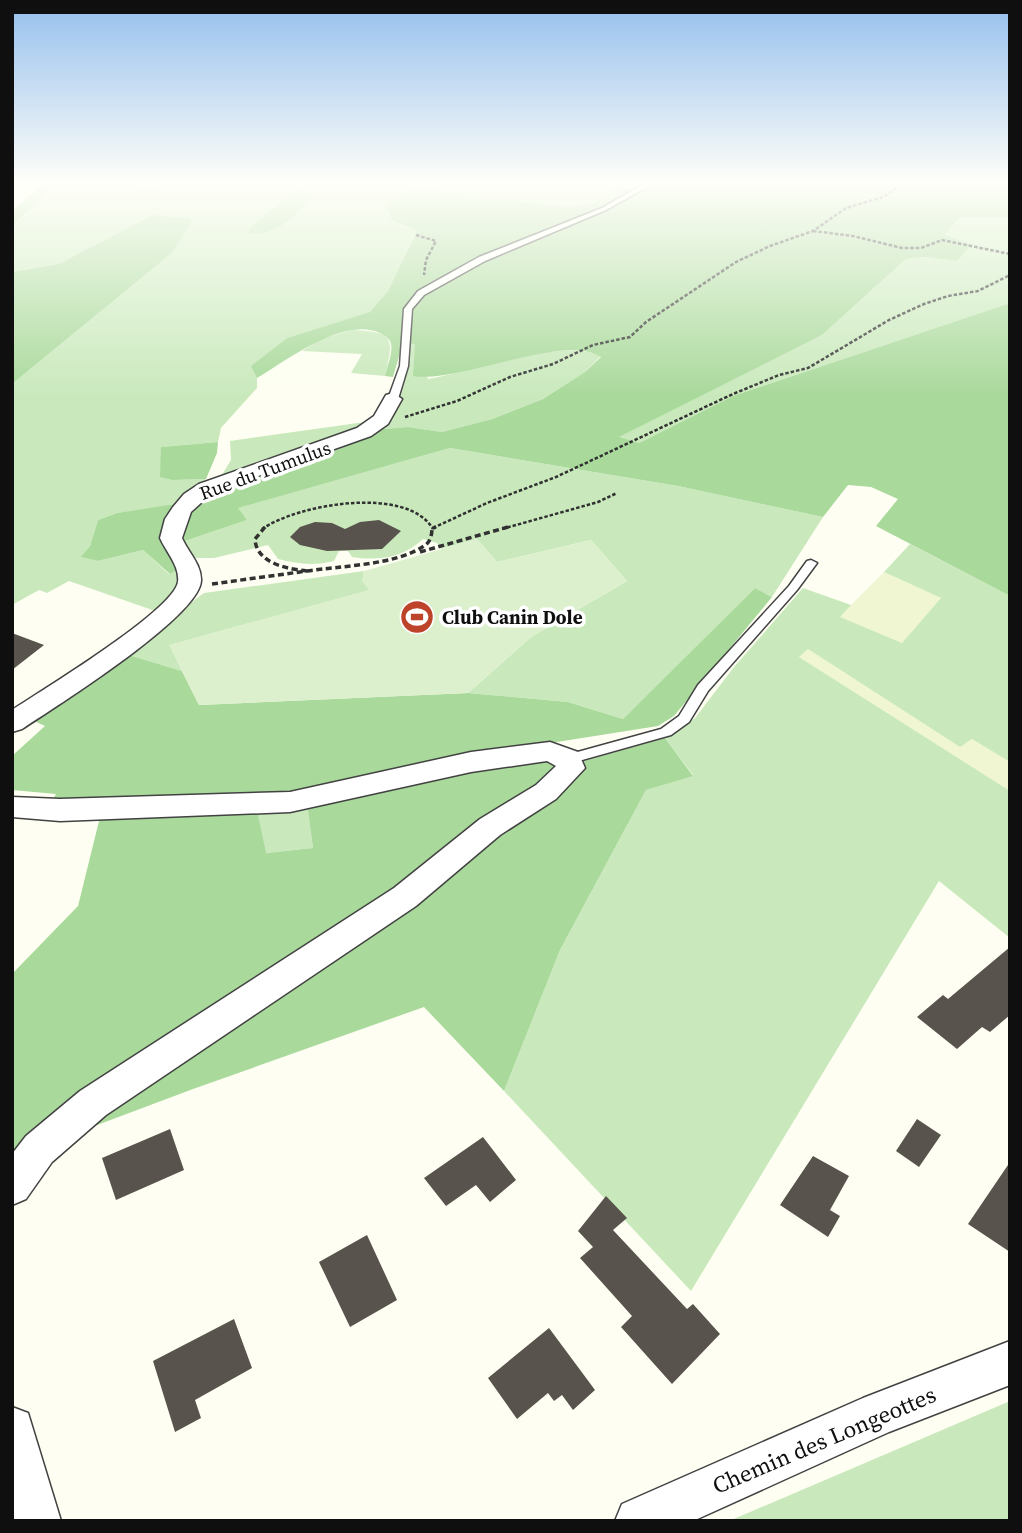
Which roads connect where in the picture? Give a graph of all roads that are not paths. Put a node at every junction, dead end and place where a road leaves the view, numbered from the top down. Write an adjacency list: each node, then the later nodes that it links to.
1 (495, 254): 2 (lane)
2 (393, 399): 4 (street, Rue du Tumulus)
3 (811, 563): 5 (lane)
4 (12, 723)
5 (568, 759): 6 (street); 7 (street)
6 (12, 807)
7 (12, 1186)
8 (1010, 1363): 11 (street, Chemin des Longeottes)
9 (12, 1429): 10 (street)
10 (37, 1521)
11 (639, 1521)

